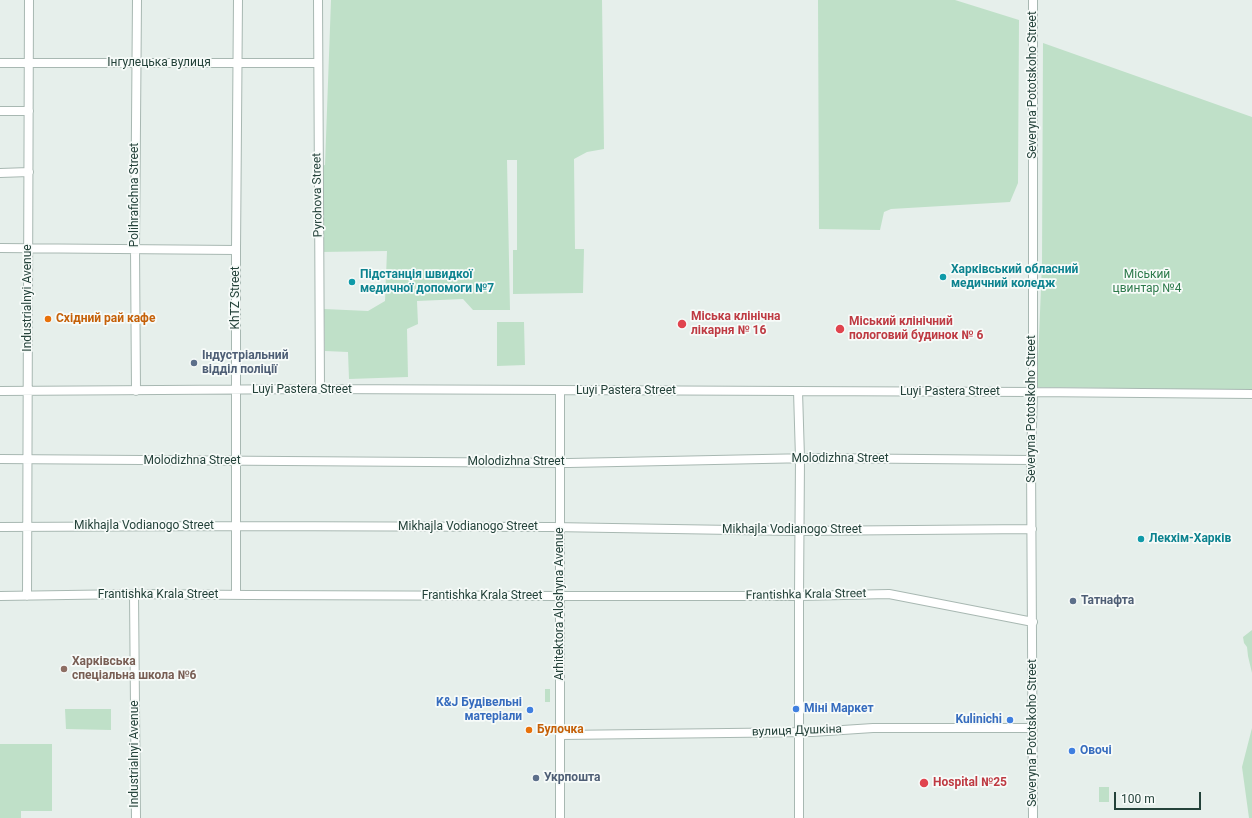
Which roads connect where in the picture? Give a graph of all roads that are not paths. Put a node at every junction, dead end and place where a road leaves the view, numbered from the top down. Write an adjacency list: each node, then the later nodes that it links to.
1 (29, 0): 6 (street, Industrialnyi Avenue)
2 (137, 0): 7 (street, Polihrafichna Street)
3 (238, 0): 9 (street, KhTZ Street)
4 (318, 0): 10 (street, Pyrohova Street)
5 (1033, 0): 26 (street, Severyna Pototskoho Street)
6 (29, 62): 7 (street, Інгулецька вулиця); 8 (street, Інгулецька вулиця); 12 (street, Industrialnyi Avenue)
7 (136, 62): 9 (street, Інгулецька вулиця); 17 (street, Polihrafichna Street)
8 (0, 63)
9 (238, 63): 10 (street, Інгулецька вулиця); 18 (street, KhTZ Street)
10 (317, 63): 19 (street, Pyrohova Street)
11 (0, 111): 12 (street)
12 (29, 111): 13 (street, Industrialnyi Avenue)
13 (29, 172): 14 (street); 16 (street, Industrialnyi Avenue)
14 (0, 173)
15 (0, 248): 16 (street)
16 (28, 248): 17 (street); 23 (street, Industrialnyi Avenue)
17 (135, 248): 18 (street); 24 (street, Polihrafichna Street)
18 (236, 250): 20 (street, KhTZ Street)
19 (320, 389): 20 (street, Luyi Pastera Street); 21 (street, Luyi Pastera Street)
20 (236, 390): 24 (street, Luyi Pastera Street); 32 (street, KhTZ Street)
21 (560, 390): 25 (street, Luyi Pastera Street); 33 (street, Arhitektora Aloshyna Avenue)
22 (0, 391): 23 (street, Luyi Pastera Street)
23 (28, 391): 24 (street, Luyi Pastera Street); 30 (street, Industrialnyi Avenue)
24 (136, 391)
25 (798, 391): 26 (street, Luyi Pastera Street); 28 (street)
26 (1033, 392): 27 (street, Luyi Pastera Street); 31 (street, Severyna Pototskoho Street)
27 (1252, 394)
28 (800, 458): 31 (street, Molodizhna Street); 33 (street, Molodizhna Street); 39 (street)
29 (0, 459): 30 (street, Molodizhna Street)
30 (28, 460): 32 (street, Molodizhna Street); 36 (street, Industrialnyi Avenue)
31 (1031, 460): 38 (street, Severyna Pototskoho Street)
32 (236, 461): 33 (street, Molodizhna Street); 34 (street, KhTZ Street)
33 (560, 463): 37 (street, Arhitektora Aloshyna Avenue)
34 (236, 526): 36 (street, Mikhajla Vodianogo Street); 37 (street, Mikhajla Vodianogo Street); 41 (street, KhTZ Street)
35 (0, 527): 36 (street, Mikhajla Vodianogo Street)
36 (28, 527): 43 (street, Industrialnyi Avenue)
37 (560, 527): 39 (street, Mikhajla Vodianogo Street); 44 (street, Arhitektora Aloshyna Avenue)
38 (1032, 529): 39 (street, Mikhajla Vodianogo Street); 46 (street, Severyna Pototskoho Street)
39 (800, 531): 45 (street)
40 (134, 594): 41 (street, Frantishka Krala Street); 43 (street, Frantishka Krala Street); 50 (street, Industrialnyi Avenue)
41 (236, 595): 44 (street, Frantishka Krala Street)
42 (0, 596): 43 (street, Frantishka Krala Street)
43 (27, 596)
44 (560, 596): 45 (street, Frantishka Krala Street); 49 (street, Arhitektora Aloshyna Avenue)
45 (799, 596): 46 (street, Frantishka Krala Street); 48 (street)
46 (1033, 622): 47 (street, Severyna Pototskoho Street)
47 (1033, 728): 48 (street, вулиця Душкіна); 53 (street, Severyna Pototskoho Street)
48 (799, 732): 49 (street, вулиця Душкіна); 52 (street)
49 (560, 735): 51 (street, Arhitektora Aloshyna Avenue)
50 (136, 818)
51 (560, 818)
52 (800, 818)
53 (1033, 818)

